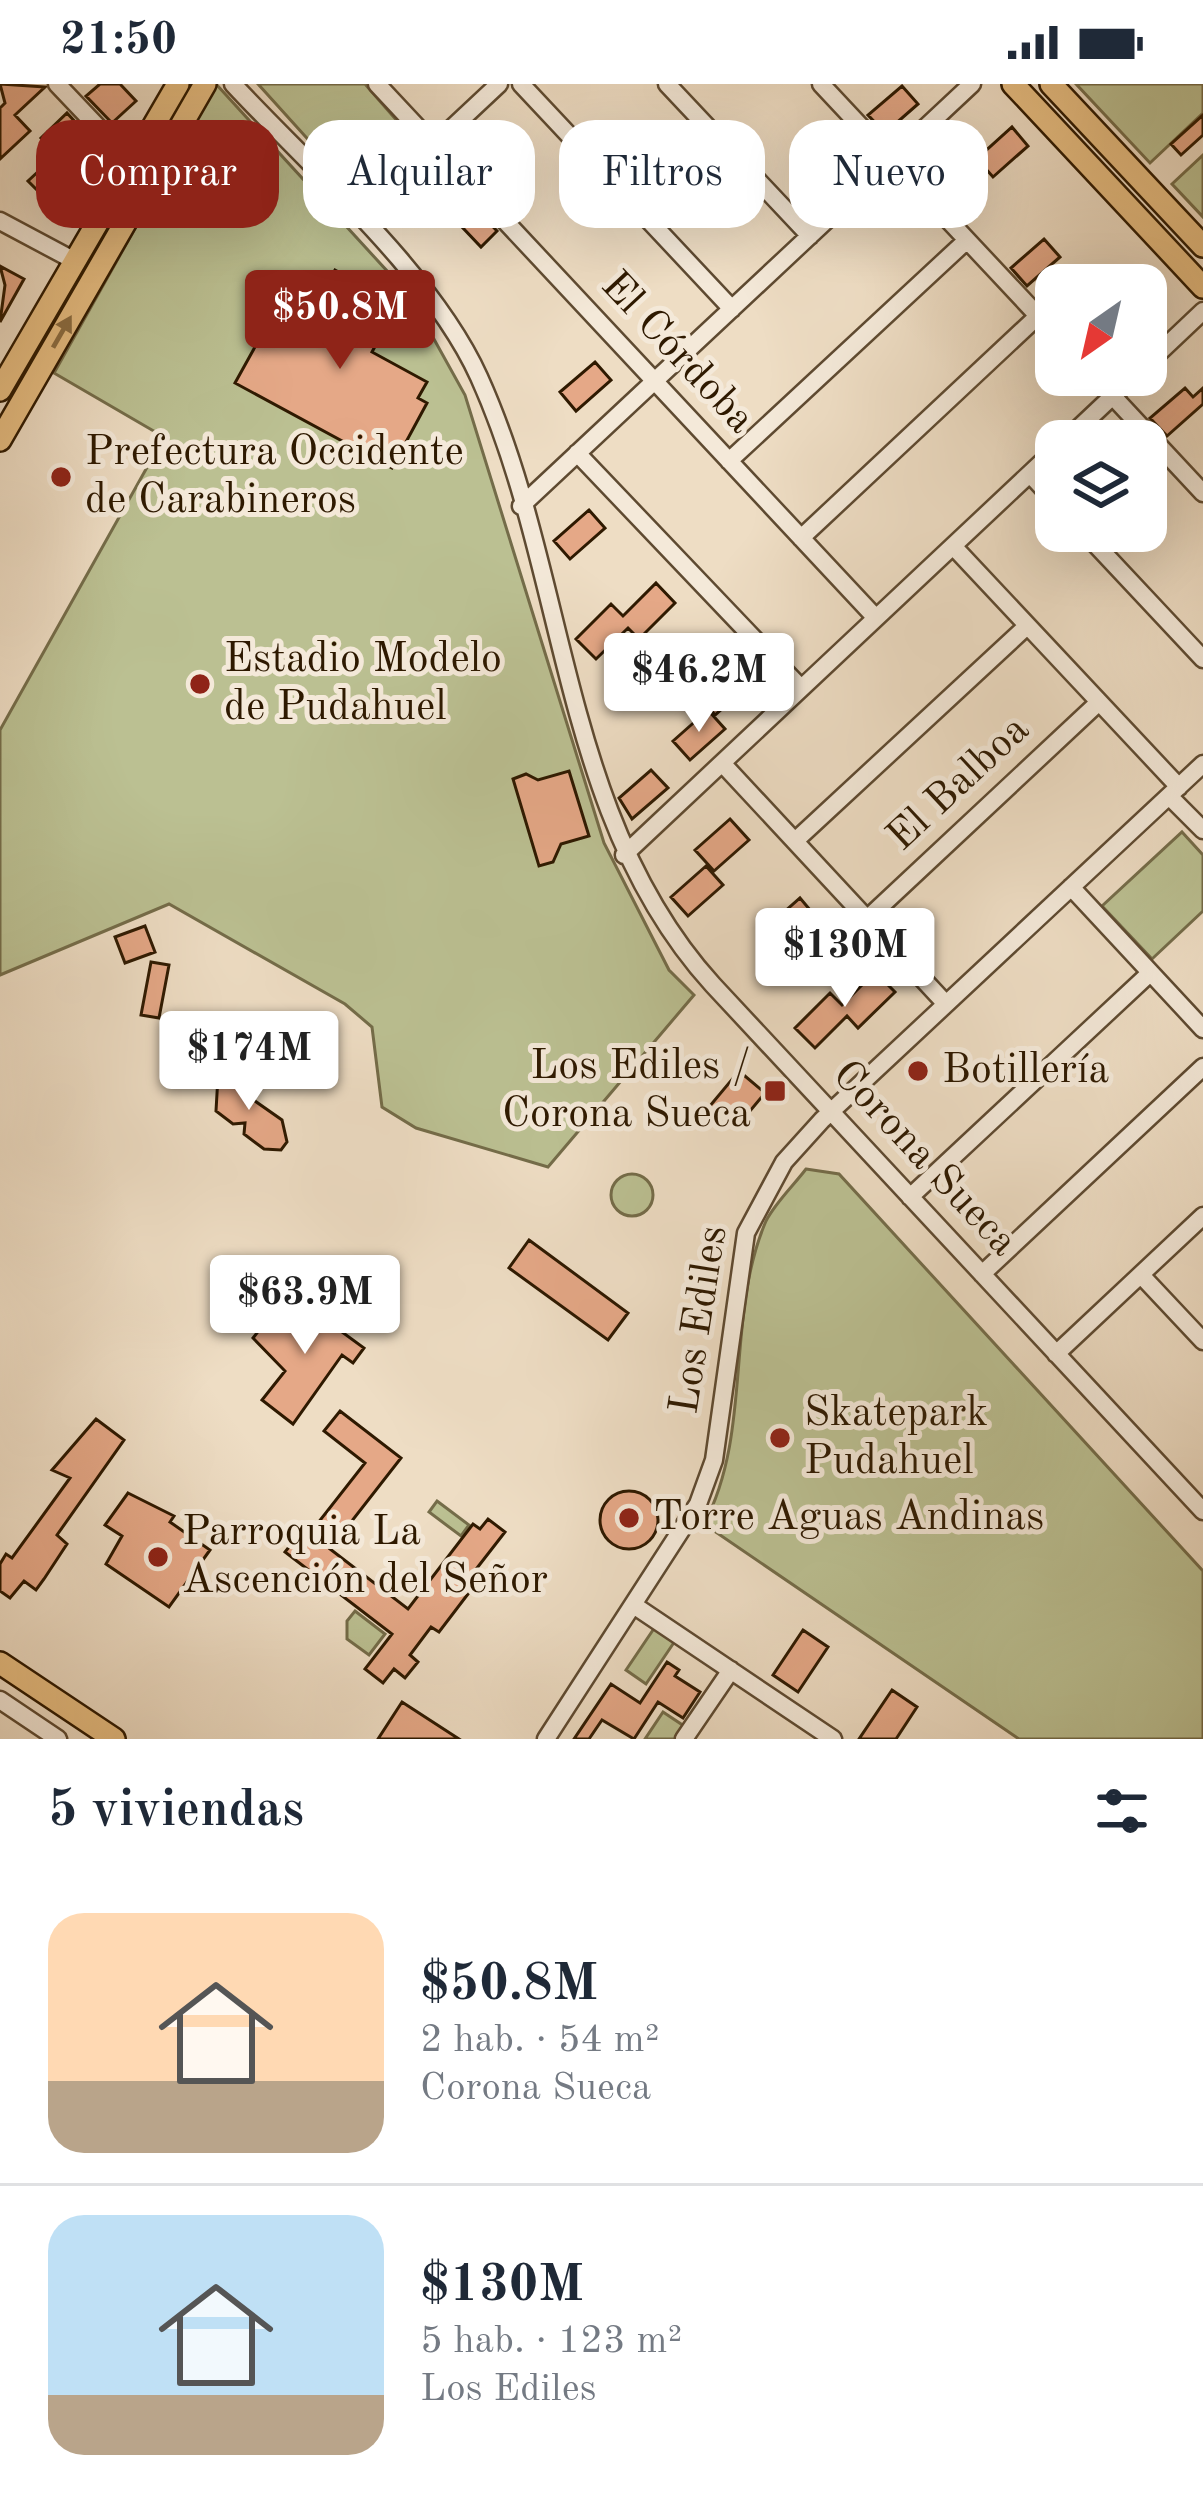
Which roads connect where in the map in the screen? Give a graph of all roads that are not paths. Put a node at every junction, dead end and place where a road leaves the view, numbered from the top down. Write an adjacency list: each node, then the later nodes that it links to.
1 (57, 84): 13 (street)
2 (178, 84): 14 (main road)
3 (205, 84): 41 (main road, one-way to 3)
4 (233, 84): 19 (street, Corona Sueca)
5 (377, 84): 15 (street, El Córdoba)
6 (499, 84): 16 (street)
7 (521, 84): 31 (street)
8 (667, 84): 26 (street)
9 (821, 84): 17 (street)
10 (972, 84): 18 (street)
11 (1013, 84): 30 (main road)
12 (1051, 84): 28 (main road)
13 (91, 120)
14 (157, 120)
15 (411, 120)
16 (461, 120)
17 (855, 120)
18 (934, 120)
19 (303, 159)
20 (0, 221): 29 (street)
21 (94, 228): 29 (main road)
22 (367, 228): 48 (street, Corona Sueca)
23 (512, 228): 37 (street, El Córdoba)
24 (819, 228): 26 (street)
25 (956, 228): 27 (street)
26 (810, 236): 31 (street)
27 (967, 240): 33 (street); 43 (street)
28 (1203, 247)
29 (75, 261): 36 (main road)
30 (1203, 287)
31 (732, 309): 37 (street)
32 (1203, 311): 35 (street)
33 (1035, 313)
34 (1035, 319): 49 (street)
35 (1167, 344)
36 (8, 356): 38 (main road)
37 (655, 381): 42 (street); 43 (street, El Córdoba)
38 (0, 390)
39 (1112, 396): 40 (street); 47 (street)
40 (1087, 420)
41 (0, 440)
42 (578, 453): 48 (street); 55 (street)
43 (729, 460): 49 (street, El Córdoba)
44 (1035, 469): 45 (street)
45 (1030, 474): 46 (street); 50 (street)
46 (1035, 479)
47 (1203, 493)
48 (520, 506): 62 (street, Corona Sueca)
49 (801, 538): 52 (street, El Córdoba)
50 (953, 546): 52 (street); 53 (street)
51 (1103, 552): 54 (street)
52 (876, 618): 55 (street)
53 (1028, 626): 56 (street); 61 (street)
54 (1203, 659)
55 (801, 688): 57 (street)
56 (1099, 702): 59 (street); 64 (street, El Balboa)
57 (722, 763): 61 (street); 62 (street)
58 (1203, 764): 59 (street, Los Ediles)
59 (1174, 792): 60 (street); 63 (street, Los Ediles)
60 (1203, 830)
61 (795, 842): 64 (street)
62 (624, 855): 69 (street, Corona Sueca)
63 (1071, 887): 65 (street); 66 (street, Los Ediles)
64 (867, 919): 66 (street)
65 (1150, 973): 67 (street); 70 (street)
66 (946, 1004): 69 (street, Los Ediles)
67 (1203, 1030)
68 (1203, 1067): 72 (street)
69 (831, 1112): 70 (street, Corona Sueca); 77 (street, Los Ediles)
70 (910, 1197): 72 (street, Corona Sueca)
71 (1203, 1216): 73 (street)
72 (982, 1274): 75 (street, Corona Sueca)
73 (1141, 1275): 74 (street); 75 (street)
74 (1203, 1341)
75 (1056, 1354): 76 (street, Corona Sueca)
76 (1203, 1511)
77 (635, 1606): 79 (street); 84 (street, Los Ediles)
78 (0, 1663): 83 (main road)
79 (731, 1670): 81 (street); 85 (street)
80 (0, 1700): 82 (street)
81 (820, 1736)
82 (58, 1739)
83 (115, 1739)
84 (546, 1739)
85 (684, 1739)

